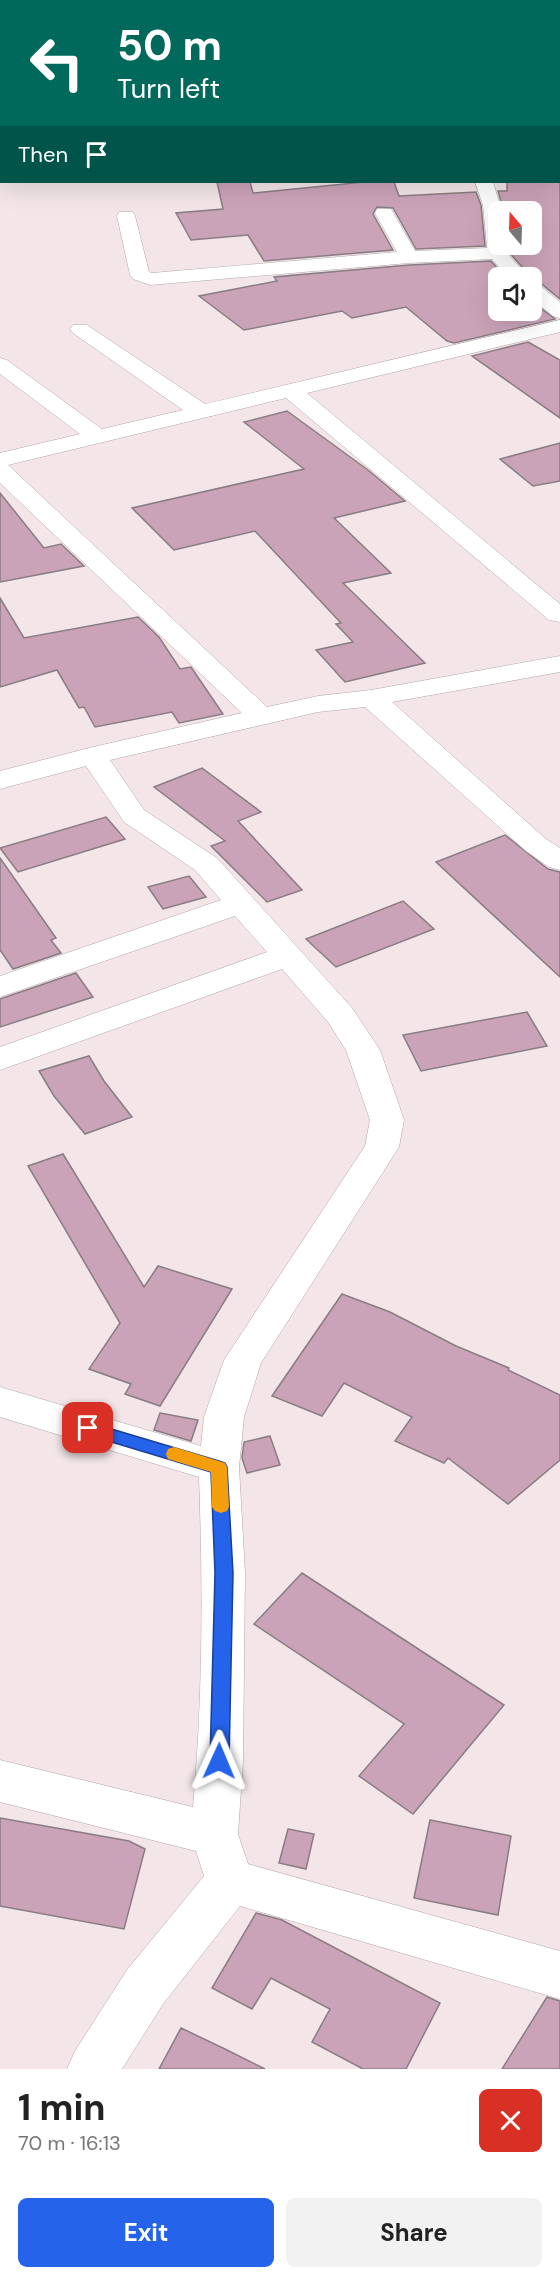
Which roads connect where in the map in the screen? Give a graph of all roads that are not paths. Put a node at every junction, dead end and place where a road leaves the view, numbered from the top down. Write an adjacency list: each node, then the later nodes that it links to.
1 (484, 183): 2 (street)
2 (491, 201)
3 (384, 213): 7 (street)
4 (126, 216): 7 (street)
5 (488, 253): 7 (street)
6 (499, 255): 8 (street)
7 (408, 257)
8 (510, 267)
9 (542, 297): 10 (street)
10 (560, 312)
11 (560, 326): 14 (street)
12 (80, 329): 15 (street)
13 (0, 364): 16 (street)
14 (290, 390): 15 (street); 19 (street)
15 (201, 412): 16 (street)
16 (98, 437): 17 (street)
17 (0, 460)
18 (0, 470): 22 (street)
19 (559, 615)
20 (560, 664): 21 (street)
21 (371, 698): 22 (street); 25 (street)
22 (263, 718): 23 (street)
23 (93, 754): 24 (street); 26 (street)
24 (0, 780)
25 (560, 861)
26 (242, 903): 27 (street); 28 (street)
27 (287, 956): 29 (street); 31 (street)
28 (0, 987)
29 (0, 1059)
30 (0, 1402): 31 (street)
31 (219, 1467): 33 (street)
32 (0, 1781): 33 (street)
33 (214, 1834): 34 (street)
34 (230, 1881): 35 (street); 36 (street)
35 (560, 1975)
36 (93, 2069)

